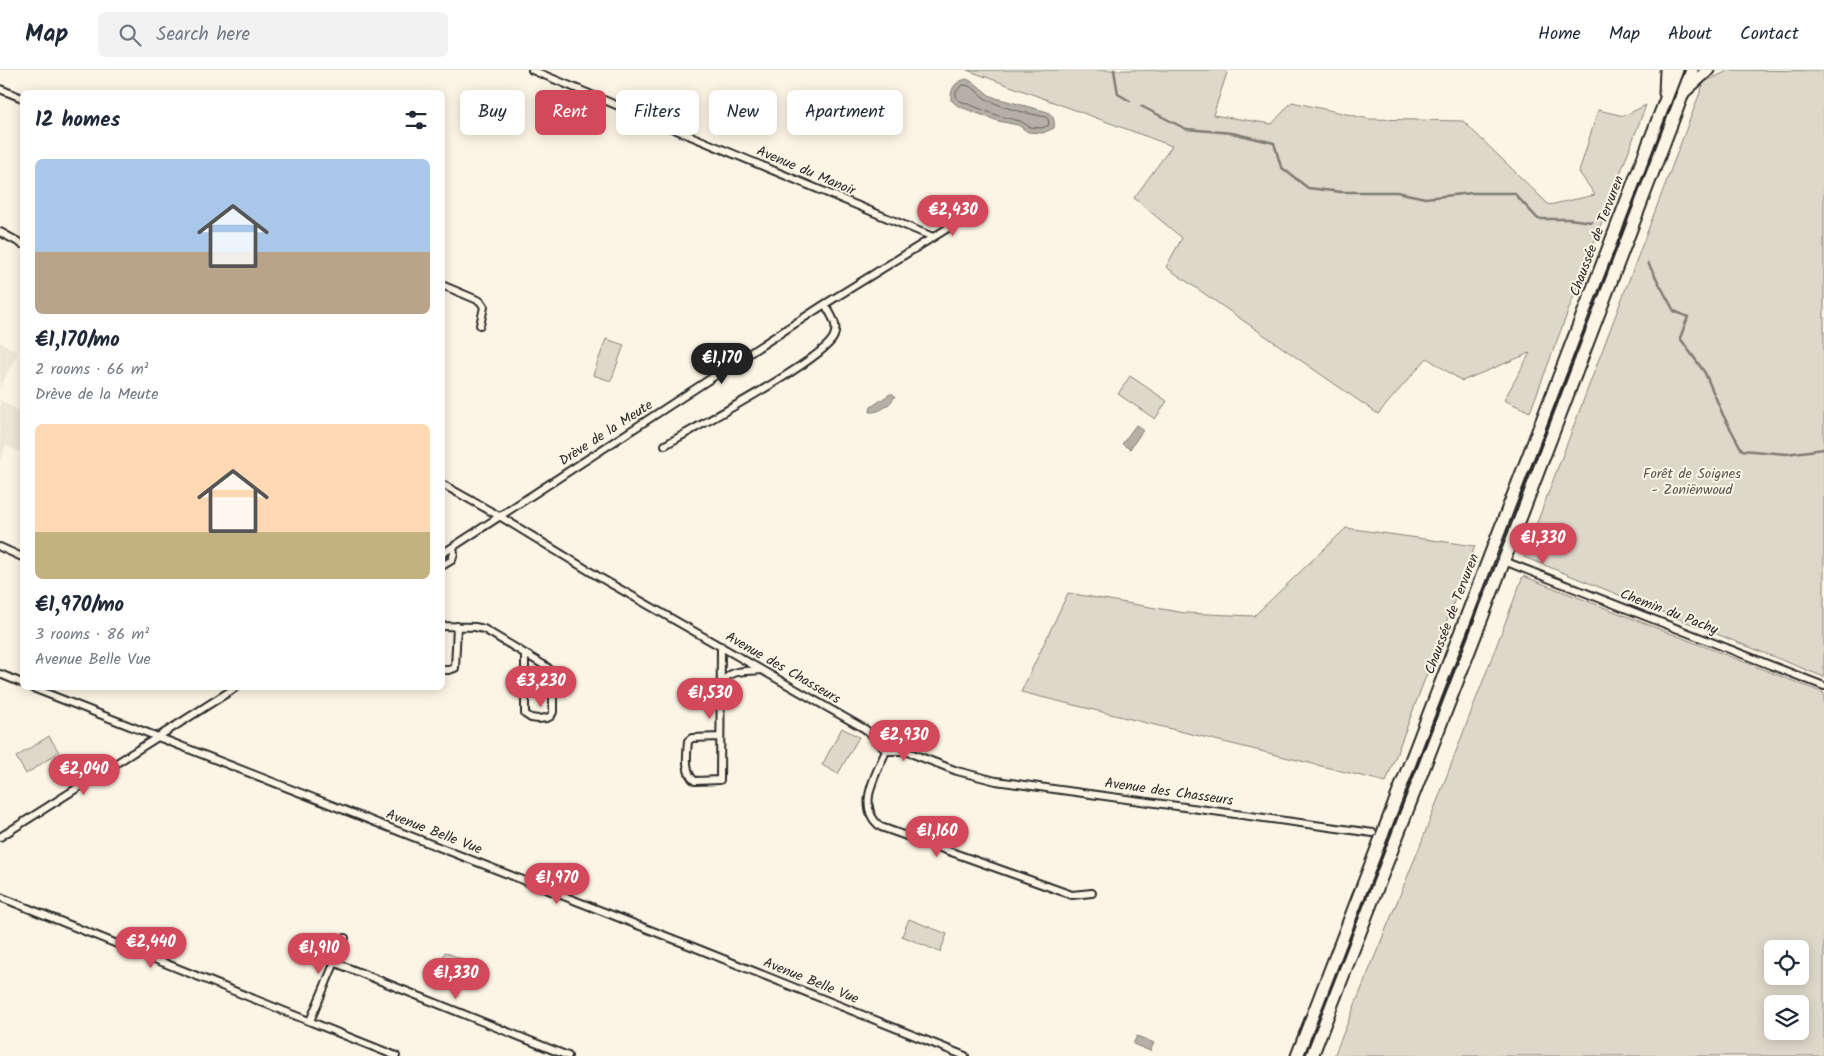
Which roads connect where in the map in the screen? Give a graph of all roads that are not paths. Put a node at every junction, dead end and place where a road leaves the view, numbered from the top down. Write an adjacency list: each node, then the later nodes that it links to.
1 (532, 70): 12 (street, Avenue du Manoir)
2 (1666, 70): 9 (highway)
3 (1677, 70): 9 (highway, Chaussée de Tervuren)
4 (1692, 70): 7 (highway, Chaussée de Tervuren)
5 (1708, 70): 7 (highway)
6 (0, 89): 8 (street)
7 (1683, 93): 24 (highway, Chaussée de Tervuren)
8 (20, 97)
9 (1665, 102): 51 (highway, Chaussée de Tervuren)
10 (961, 220): 12 (street, Drève de la Meute)
11 (0, 232): 13 (street)
12 (933, 237): 15 (street, Drève de la Meute)
13 (20, 243)
14 (445, 286): 16 (street)
15 (825, 304): 17 (street); 19 (street, Drève de la Meute)
16 (480, 325)
17 (665, 445)
18 (445, 486): 19 (street, Avenue des Chasseurs)
19 (501, 517): 20 (street, Drève de la Meute); 28 (street, Avenue des Chasseurs)
20 (453, 546): 22 (street, Drève de la Meute); 25 (street)
21 (0, 548): 23 (street)
22 (445, 552)
23 (20, 556)
24 (1504, 561): 35 (street, Chemin du Pachy); 52 (highway, Chaussée de Tervuren)
25 (445, 564)
26 (445, 626): 27 (street)
27 (457, 626): 29 (street); 30 (street)
28 (720, 646): 31 (street, Avenue des Chasseurs); 34 (street)
29 (525, 654): 29 (street)
30 (445, 670)
31 (761, 670): 34 (street); 40 (street, Avenue des Chasseurs)
32 (0, 674): 33 (street)
33 (20, 682)
34 (721, 684): 39 (street)
35 (1824, 686)
36 (38, 690): 38 (street, Avenue Belle Vue)
37 (232, 690): 38 (street)
38 (157, 737): 42 (street); 50 (street, Avenue Belle Vue)
39 (720, 737): 39 (street)
40 (886, 751): 41 (street, Avenue des Chasseurs); 43 (street)
41 (1373, 833)
42 (0, 837)
43 (1092, 893)
44 (0, 897): 47 (street)
45 (345, 938): 46 (street)
46 (336, 963): 47 (street); 49 (street)
47 (310, 1021): 48 (street)
48 (396, 1056)
49 (568, 1056)
50 (965, 1056)
51 (1297, 1056)
52 (1312, 1056)

